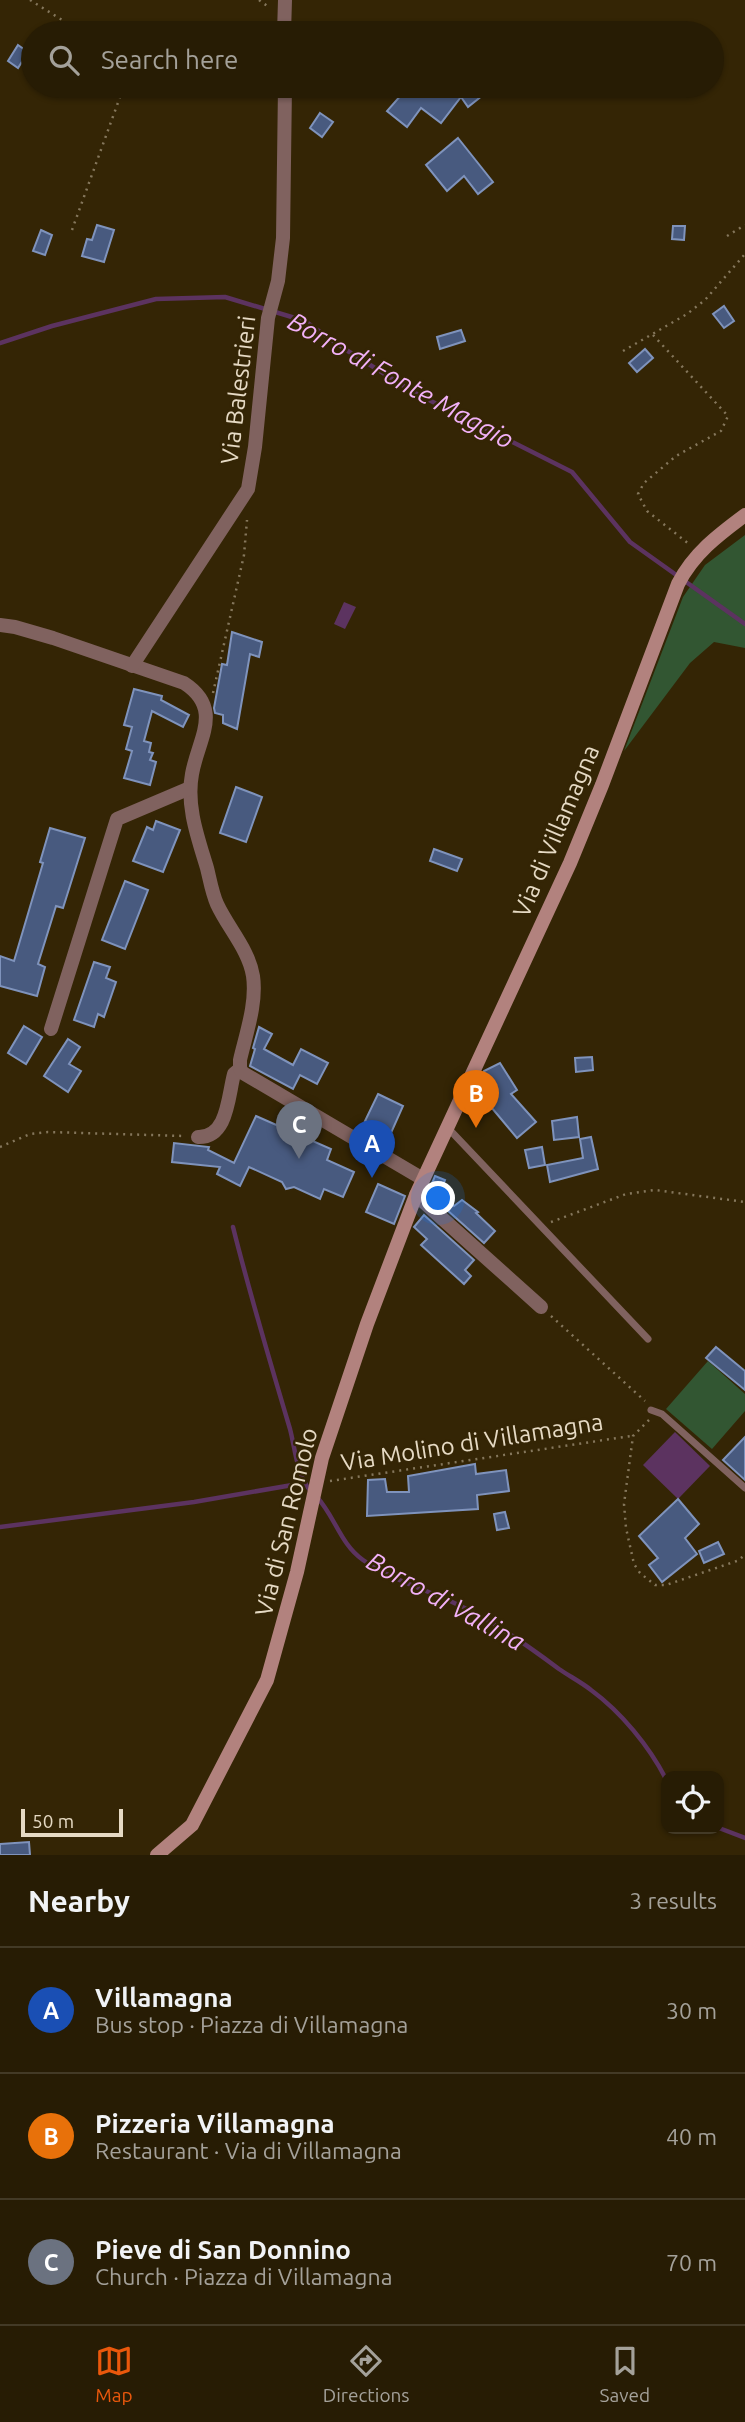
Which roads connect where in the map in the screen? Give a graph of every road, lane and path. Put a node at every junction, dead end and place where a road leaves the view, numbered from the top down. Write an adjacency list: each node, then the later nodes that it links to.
1 (30, 0): 3 (path)
2 (285, 0): 4 (street)
3 (64, 21)
4 (284, 21)
5 (120, 98): 8 (path)
6 (285, 98): 17 (street, Via Balestrieri)
7 (745, 225): 9 (path)
8 (72, 230)
9 (727, 236)
10 (745, 254): 11 (path)
11 (653, 335): 12 (path); 15 (path)
12 (623, 351)
13 (745, 515): 15 (street, Via di Villamagna)
14 (247, 520): 18 (path)
15 (700, 552): 22 (street, Via di Villamagna)
16 (0, 625): 17 (street)
17 (132, 666): 18 (street)
18 (205, 712): 19 (street)
19 (190, 788): 20 (street); 21 (street)
20 (51, 1029)
21 (240, 1069): 23 (street); 25 (street)
22 (447, 1127): 25 (street, Via di Villamagna); 28 (lane)
23 (198, 1137): 24 (path)
24 (0, 1147)
25 (423, 1179): 26 (street, Via di San Romolo)
26 (416, 1195): 29 (street); 33 (street, Via di San Romolo)
27 (745, 1202): 28 (path)
28 (541, 1225): 30 (lane)
29 (541, 1307): 31 (path)
30 (648, 1339)
31 (650, 1410): 32 (path); 34 (lane)
32 (633, 1436): 33 (path, Via Molino di Villamagna); 35 (path)
33 (314, 1489): 36 (street, Via di San Romolo)
34 (745, 1489)
35 (745, 1555)
36 (157, 1855)

